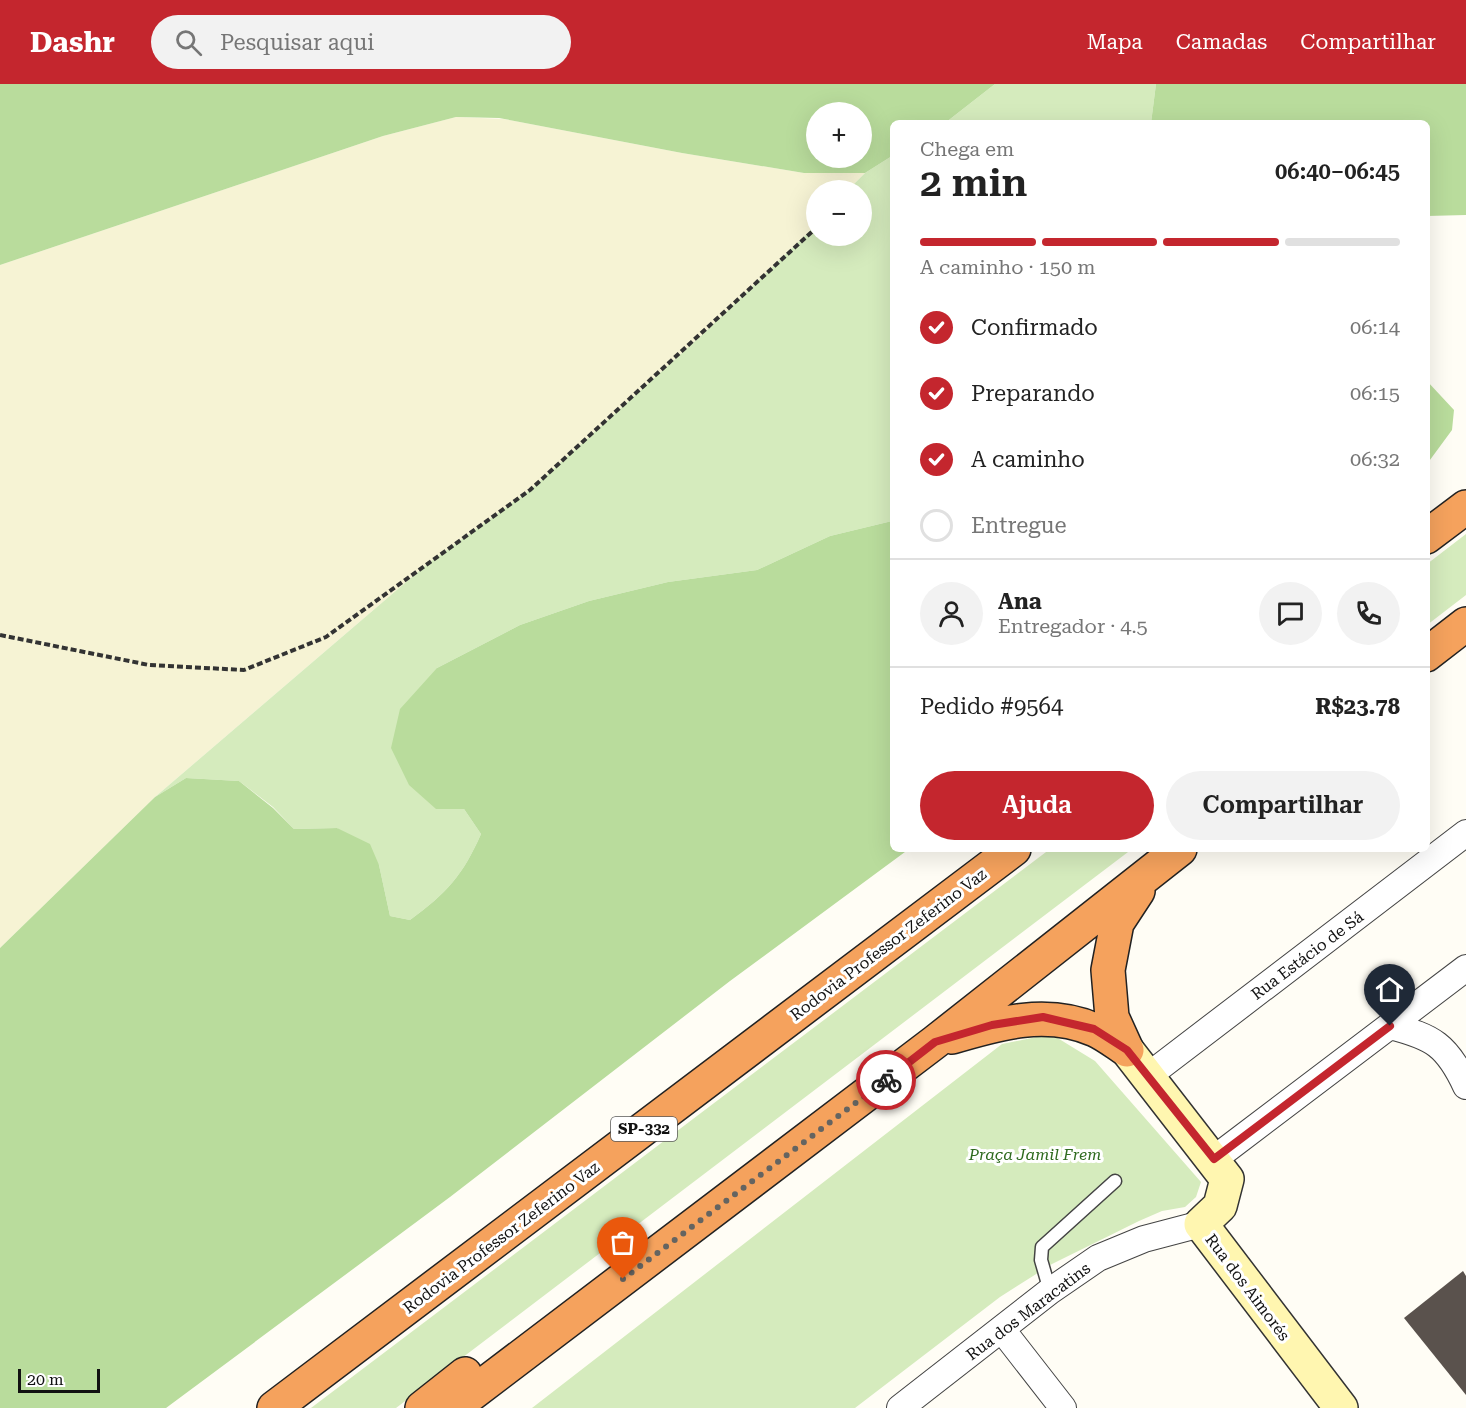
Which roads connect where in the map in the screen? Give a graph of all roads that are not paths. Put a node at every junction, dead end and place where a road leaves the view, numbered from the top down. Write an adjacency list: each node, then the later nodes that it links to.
1 (1466, 507): 2 (highway)
2 (1430, 534)
3 (1466, 624): 4 (highway)
4 (1430, 652)
5 (1466, 833): 13 (street, Rua Estácio de Sá)
6 (1010, 852): 16 (highway, Rodovia Professor Zeferino Vaz / SP-332)
7 (1176, 852): 8 (highway)
8 (1151, 872): 11 (highway); 12 (highway)
9 (1466, 968): 10 (street)
10 (1390, 1026): 14 (street); 15 (street)
11 (935, 1042): 12 (highway); 18 (highway)
12 (1127, 1050): 13 (street, Rua dos Aimorés)
13 (1148, 1076): 15 (street, Rua dos Aimorés)
14 (1466, 1086)
15 (1214, 1159): 19 (street, Rua dos Aimorés)
16 (587, 1172): 22 (highway, Rodovia Professor Zeferino Vaz / SP-332); 23 (highway)
17 (1114, 1181): 20 (lane)
18 (718, 1207): 24 (highway); 25 (highway)
19 (1201, 1224): 20 (street, Rua dos Maracatins); 28 (street, Rua dos Aimorés)
20 (1050, 1291): 21 (street, Rua dos Maracatins)
21 (1003, 1331): 26 (street, Rua dos Maracatins); 27 (street)
22 (274, 1408)
23 (298, 1408)
24 (422, 1408)
25 (453, 1408)
26 (900, 1408)
27 (1063, 1408)
28 (1341, 1408)

